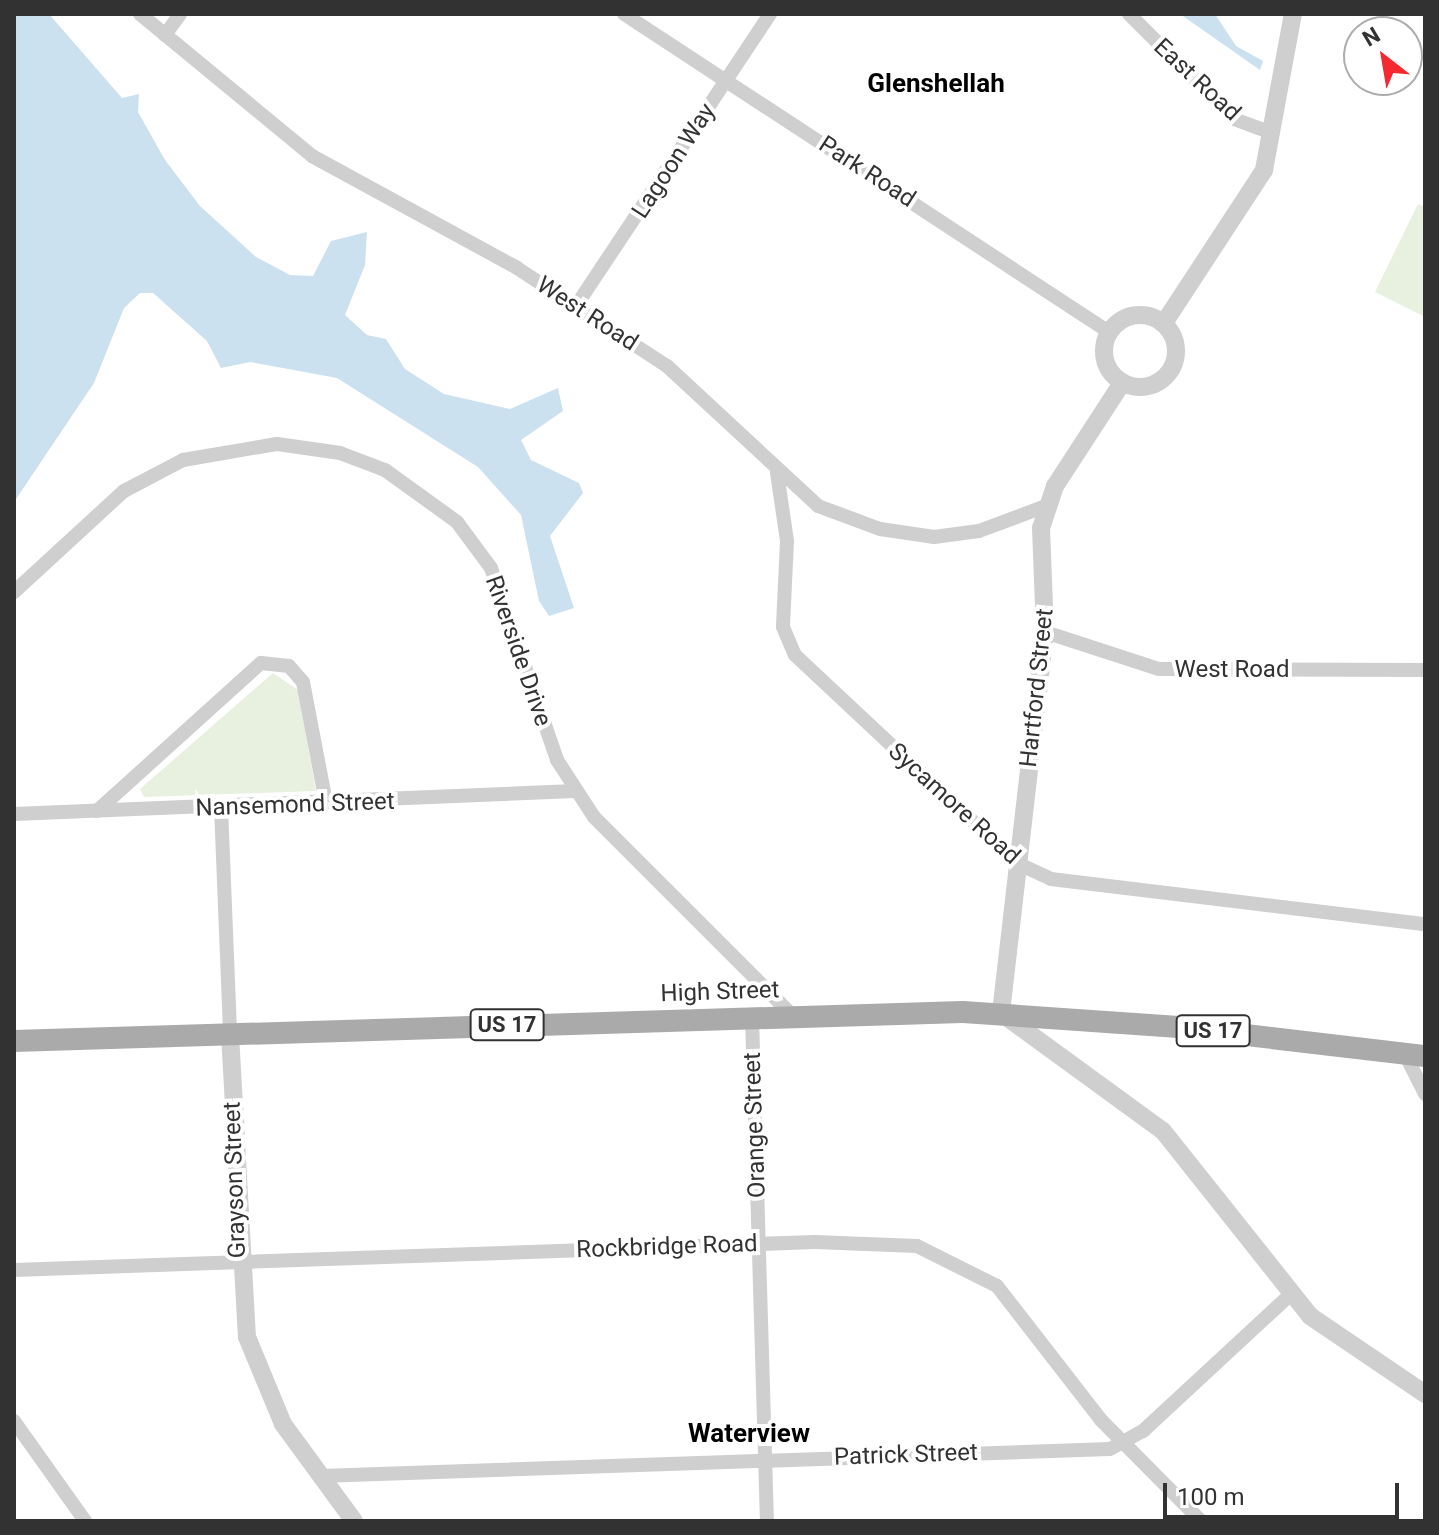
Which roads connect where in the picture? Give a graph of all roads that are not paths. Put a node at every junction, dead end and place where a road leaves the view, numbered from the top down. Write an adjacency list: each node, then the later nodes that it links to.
1 (140, 14): 7 (street, West Road)
2 (180, 14): 7 (street)
3 (624, 14): 8 (street, Park Road)
4 (770, 14): 8 (street, Lagoon Way)
5 (1129, 14): 9 (street, East Road)
6 (1293, 14): 9 (street)
7 (165, 35): 10 (street, West Road)
8 (727, 81): 10 (street, Lagoon Way); 12 (street, Park Road)
9 (1272, 133): 11 (street)
10 (576, 306): 14 (street, West Road)
11 (1164, 323): 12 (street); 13 (street)
12 (1109, 332): 13 (street)
13 (1122, 383): 15 (street)
14 (777, 473): 15 (street, West Road); 24 (street, Sycamore Road)
15 (1046, 506): 17 (street, Hartford Street)
16 (14, 592): 19 (street, Riverside Drive)
17 (1045, 632): 18 (street, West Road); 24 (street, Hartford Street)
18 (1425, 670)
19 (575, 791): 20 (street, Nansemond Street); 27 (street, Riverside Drive)
20 (326, 803): 21 (street, Nansemond Street); 22 (street)
21 (221, 807): 22 (street, Nansemond Street); 29 (street, Grayson Street)
22 (97, 811): 23 (street, Nansemond Street)
23 (14, 814)
24 (1017, 863): 25 (street, Sycamore Road); 26 (street, Hartford Street)
25 (1425, 924)
26 (1001, 1013): 27 (main road, High Street / US 17); 31 (main road, High Street / US 17); 36 (street)
27 (793, 1016): 28 (main road, High Street / US 17)
28 (752, 1017): 29 (main road, High Street / US 17); 33 (street, Orange Street)
29 (230, 1034): 30 (main road, High Street / US 17); 34 (street, Grayson Street)
30 (14, 1041)
31 (1415, 1055): 32 (street)
32 (1425, 1094)
33 (759, 1244): 34 (street, Rockbridge Road); 39 (street, Rockbridge Road); 40 (street, Orange Street)
34 (238, 1262): 35 (street, Rockbridge Road); 41 (street, Grayson Street)
35 (14, 1270)
36 (1290, 1295): 37 (street); 39 (street)
37 (1425, 1394)
38 (14, 1421): 42 (street)
39 (1123, 1445): 40 (street, Patrick Street); 45 (street, Rockbridge Road)
40 (765, 1460): 41 (street, Patrick Street); 44 (street, Orange Street)
41 (321, 1476): 43 (street, Grayson Street)
42 (85, 1521)
43 (354, 1521)
44 (767, 1521)
45 (1201, 1521)

